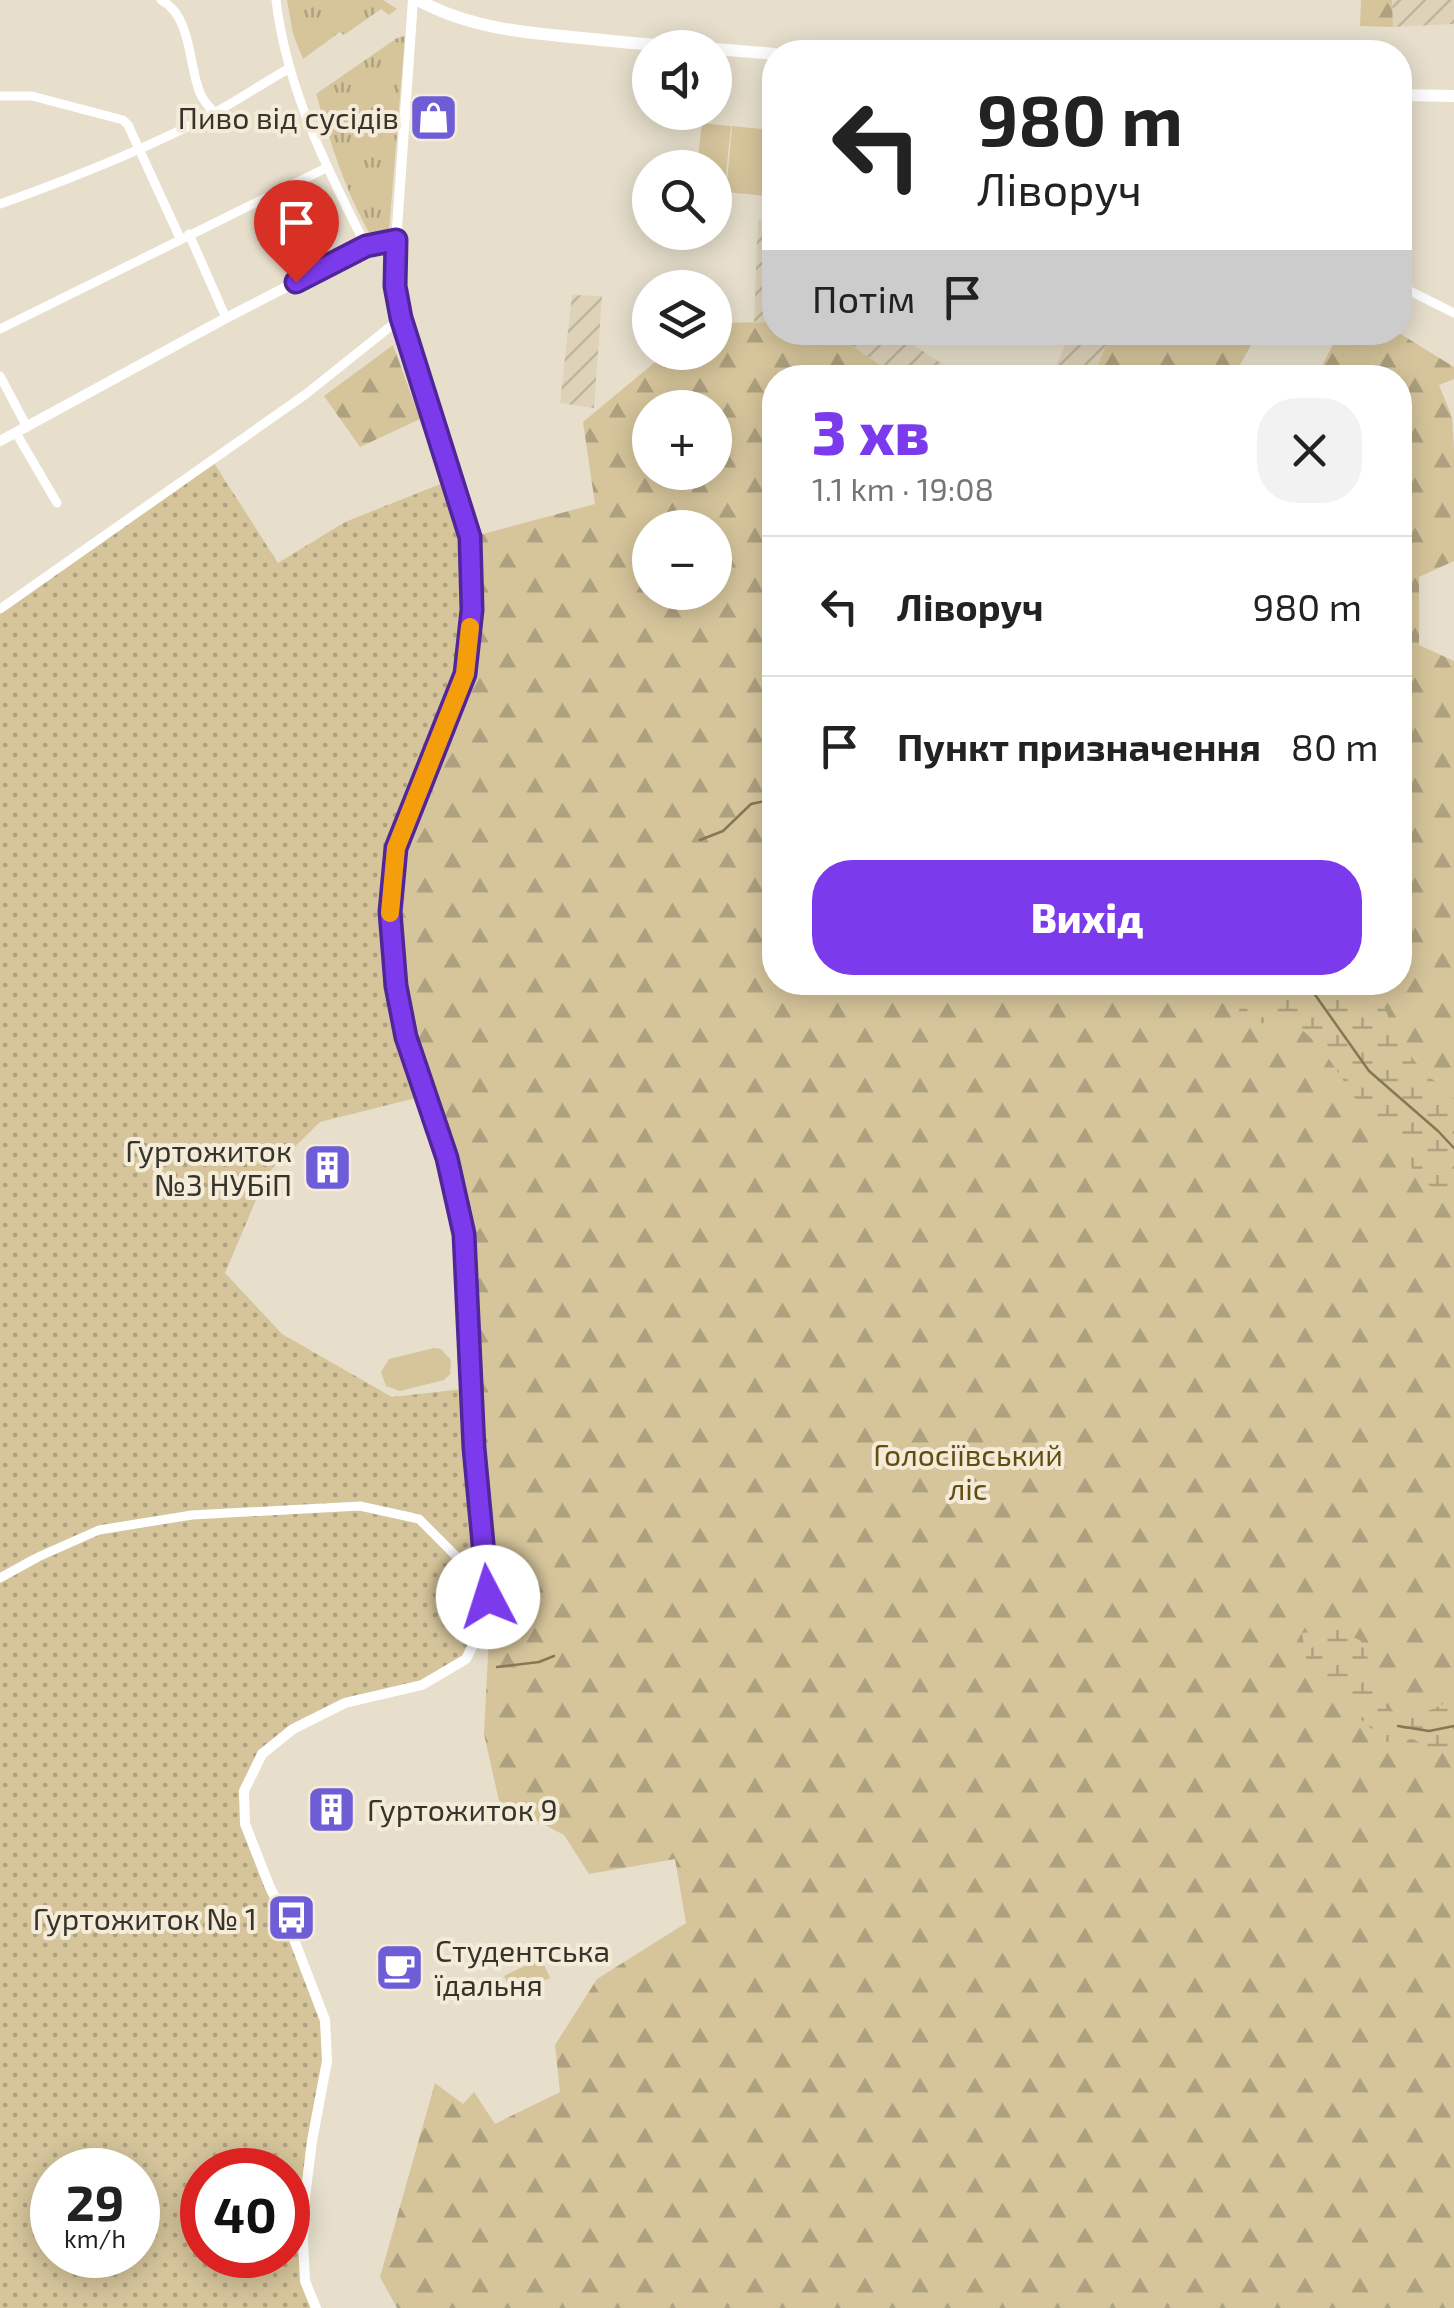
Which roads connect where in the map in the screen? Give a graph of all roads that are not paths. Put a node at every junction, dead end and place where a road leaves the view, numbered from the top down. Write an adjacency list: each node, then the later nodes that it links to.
1 (160, 0): 11 (street)
2 (276, 0): 7 (street)
3 (415, 0): 4 (main road); 16 (street)
4 (632, 43)
5 (732, 51): 6 (main road)
6 (762, 53)
7 (290, 68): 11 (street); 13 (street)
8 (1412, 95): 10 (main road)
9 (0, 96): 12 (street)
10 (1454, 96)
11 (214, 112): 12 (street)
12 (140, 149): 14 (street); 15 (street)
13 (326, 168): 15 (street); 17 (street)
14 (0, 204)
15 (185, 236): 20 (street); 22 (street)
16 (396, 240): 17 (street); 21 (street)
17 (366, 246): 20 (street)
18 (1412, 292): 19 (street)
19 (1454, 313)
20 (226, 318): 24 (street)
21 (401, 318): 27 (street); 29 (street)
22 (0, 329)
23 (0, 376): 24 (street)
24 (22, 430): 25 (street); 26 (street)
25 (0, 441)
26 (57, 503)
27 (0, 609)
28 (0, 1578): 29 (street)
29 (479, 1633): 30 (street)
30 (316, 2308)

